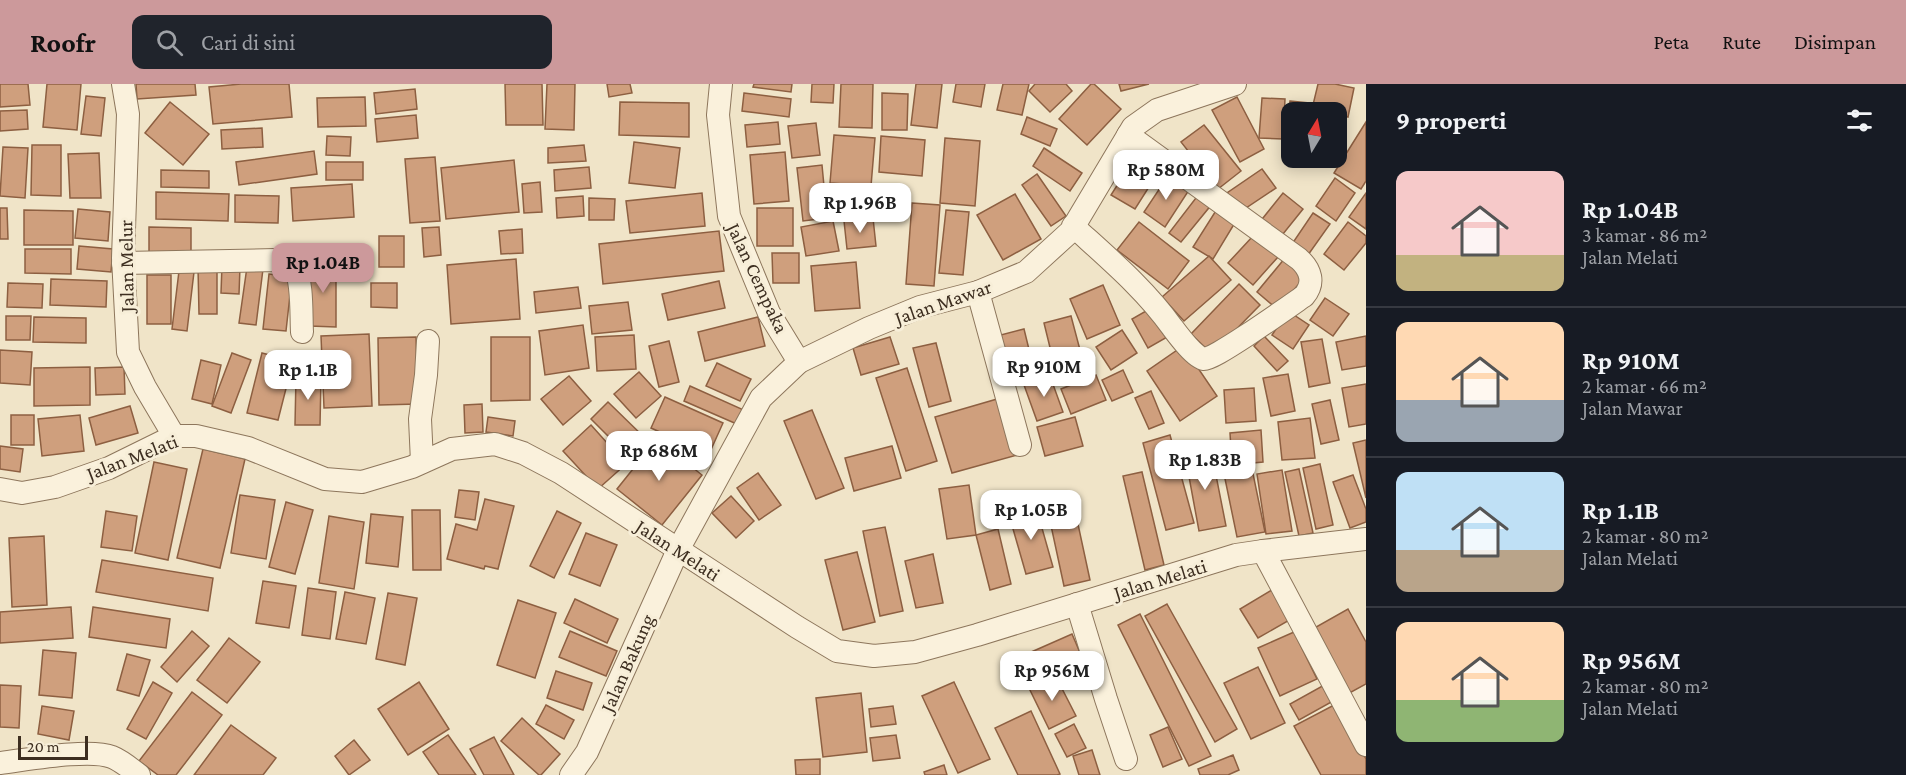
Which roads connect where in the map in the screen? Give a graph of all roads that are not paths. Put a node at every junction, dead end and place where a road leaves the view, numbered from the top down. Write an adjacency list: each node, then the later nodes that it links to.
1 (123, 84): 6 (street, Jalan Melur)
2 (721, 84): 10 (street, Jalan Cempaka)
3 (1235, 84): 4 (street, Jalan Mawar)
4 (1128, 135): 5 (street, Jalan Mawar); 5 (street)
5 (1073, 226): 7 (street, Jalan Mawar)
6 (123, 263): 8 (street); 11 (street, Jalan Melur)
7 (978, 292): 10 (street, Jalan Mawar); 12 (street)
8 (302, 332)
9 (428, 341): 13 (street)
10 (800, 362): 16 (street, Jalan Mawar)
11 (174, 436): 13 (street, Jalan Melati); 14 (street, Jalan Melati)
12 (1020, 445)
13 (422, 462): 16 (street, Jalan Melati)
14 (0, 489)
15 (1366, 539): 17 (street, Jalan Melati)
16 (678, 550): 18 (street, Jalan Melati); 24 (street, Jalan Bakung)
17 (1263, 550): 18 (street, Jalan Melati); 19 (street)
18 (1077, 604): 20 (street)
19 (1366, 745)
20 (1126, 759)
21 (0, 763): 22 (street)
22 (109, 766): 23 (street)
23 (139, 775)
24 (571, 775)

